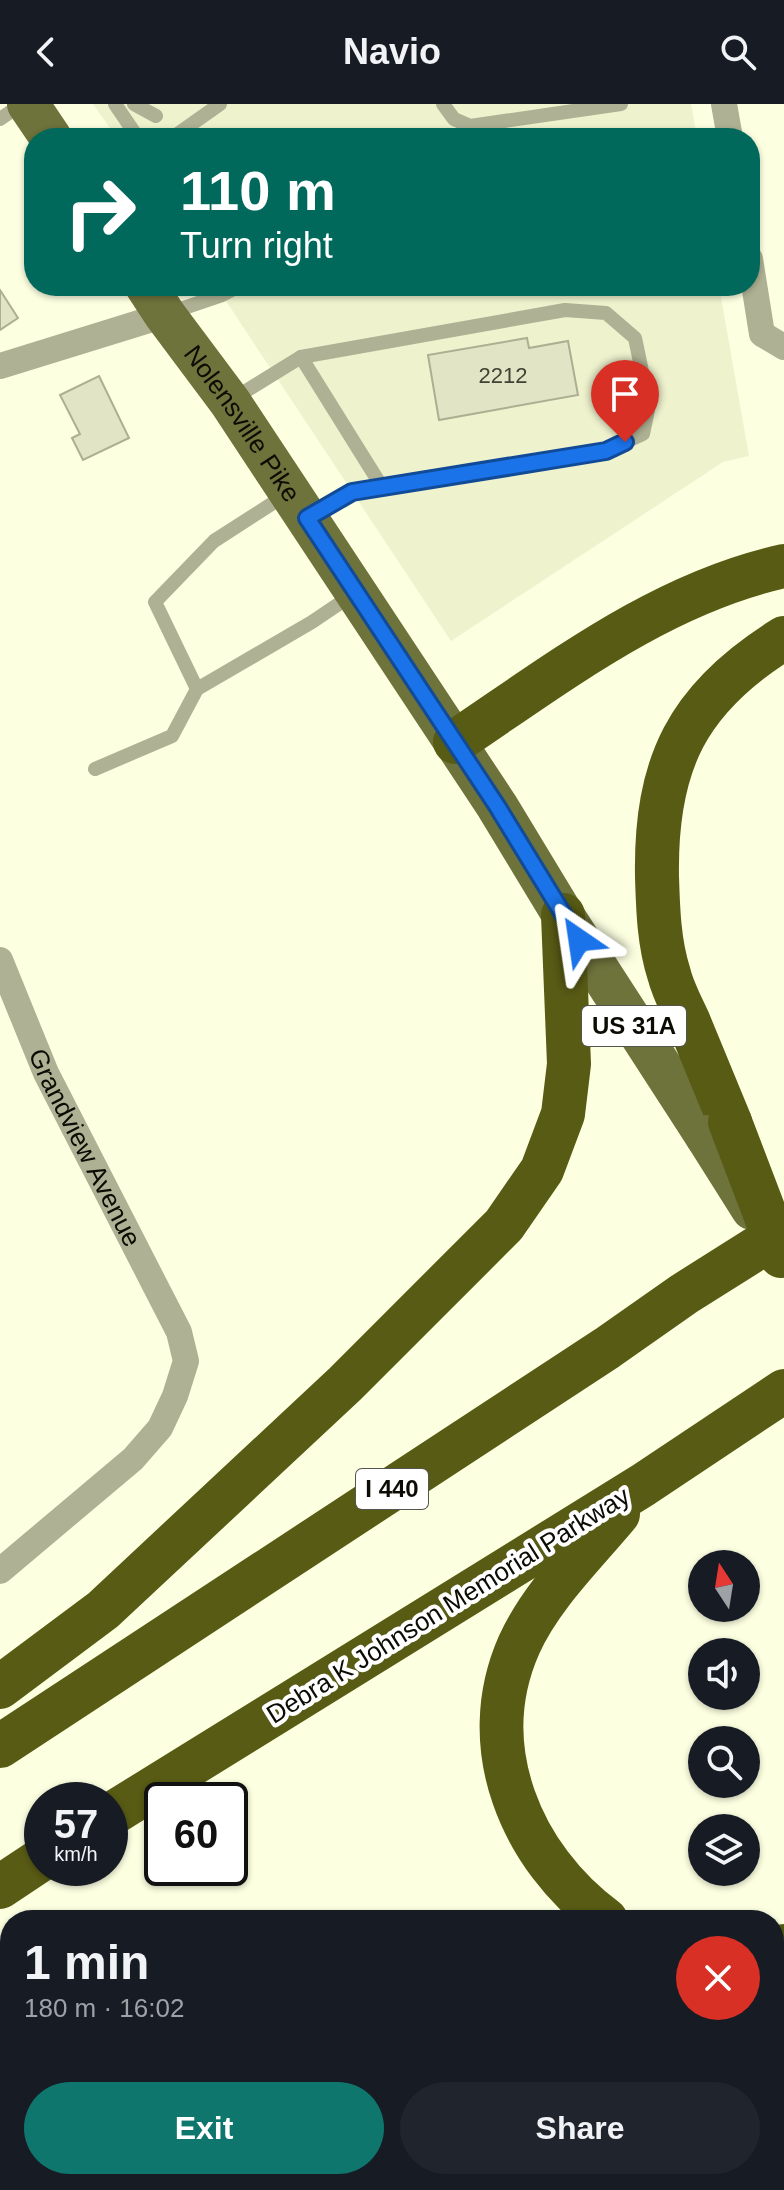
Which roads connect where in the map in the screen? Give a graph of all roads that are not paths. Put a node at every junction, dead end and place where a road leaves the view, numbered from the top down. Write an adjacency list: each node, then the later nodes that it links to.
1 (22, 104): 10 (lane)
2 (28, 104): 11 (main road)
3 (115, 104): 12 (lane)
4 (134, 104): 9 (lane)
5 (220, 104): 13 (lane)
6 (443, 104): 7 (lane)
7 (621, 104)
8 (724, 104): 14 (street)
9 (156, 116)
10 (0, 119)
11 (44, 128)
12 (128, 128)
13 (186, 128)
14 (728, 128)
15 (209, 296): 17 (lane)
16 (756, 296): 18 (street)
17 (155, 300): 20 (street); 21 (main road, Nolensville Pike / US 31A)
18 (784, 347)
19 (301, 357): 21 (lane); 22 (lane); 22 (lane)
20 (0, 366)
21 (230, 402): 23 (main road, Nolensville Pike / US 31A)
22 (382, 487): 23 (lane)
23 (299, 505): 25 (main road, Nolensville Pike / US 31A); 27 (lane)
24 (784, 566): 28 (highway)
25 (356, 592): 27 (lane); 28 (main road, Nolensville Pike / US 31A)
26 (784, 638): 32 (highway)
27 (197, 689): 29 (lane)
28 (455, 742): 30 (main road, Nolensville Pike / US 31A)
29 (95, 769)
30 (563, 915): 32 (main road, Nolensville Pike / US 31A); 39 (highway)
31 (0, 960): 38 (street, Grandview Avenue)
32 (718, 1129): 34 (highway, bridge)
33 (784, 1207): 35 (highway)
34 (783, 1250): 35 (highway, I 440)
35 (684, 1294): 40 (highway, I 440)
36 (784, 1391): 37 (highway, Debra K Johnson Memorial Parkway)
37 (643, 1485): 41 (highway, Debra K Johnson Memorial Parkway); 44 (highway)
38 (0, 1571)
39 (0, 1687)
40 (0, 1746)
41 (128, 1804)
42 (24, 1871): 43 (highway)
43 (0, 1887)
44 (593, 1910)

